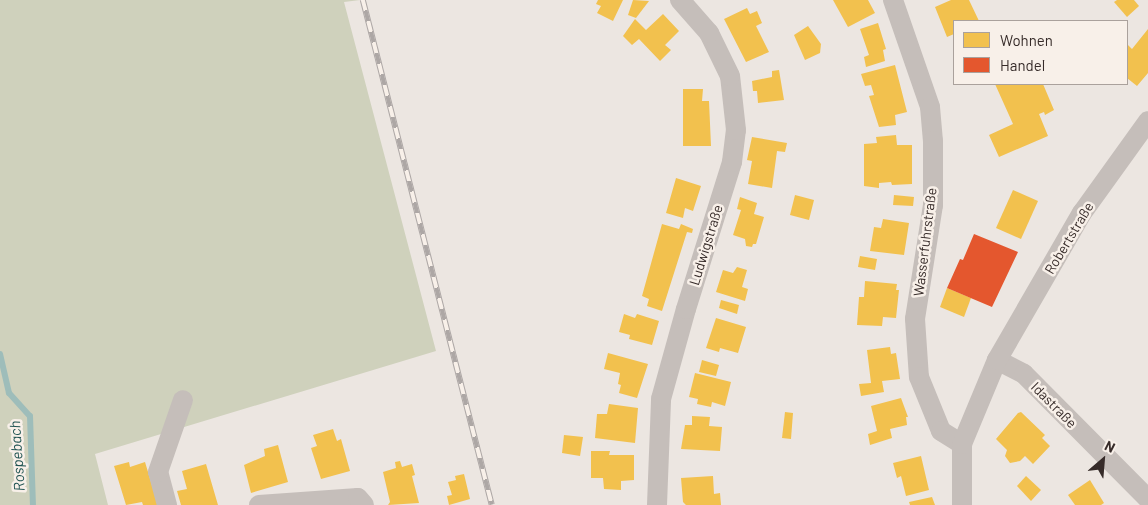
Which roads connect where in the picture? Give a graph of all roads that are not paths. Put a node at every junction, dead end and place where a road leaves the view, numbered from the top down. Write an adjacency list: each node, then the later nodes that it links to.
1 (680, 0): 11 (street, Ludwigstraße)
2 (892, 0): 6 (street, Wasserfuhrstraße)
3 (1148, 121): 4 (street, Robertstraße)
4 (997, 360): 6 (street, Robertstraße); 7 (street, Idastraße)
5 (182, 400): 8 (street)
6 (962, 444): 12 (street)
7 (1148, 499)
8 (167, 505)
9 (259, 505): 10 (street)
10 (364, 505)
11 (657, 505)
12 (962, 505)

